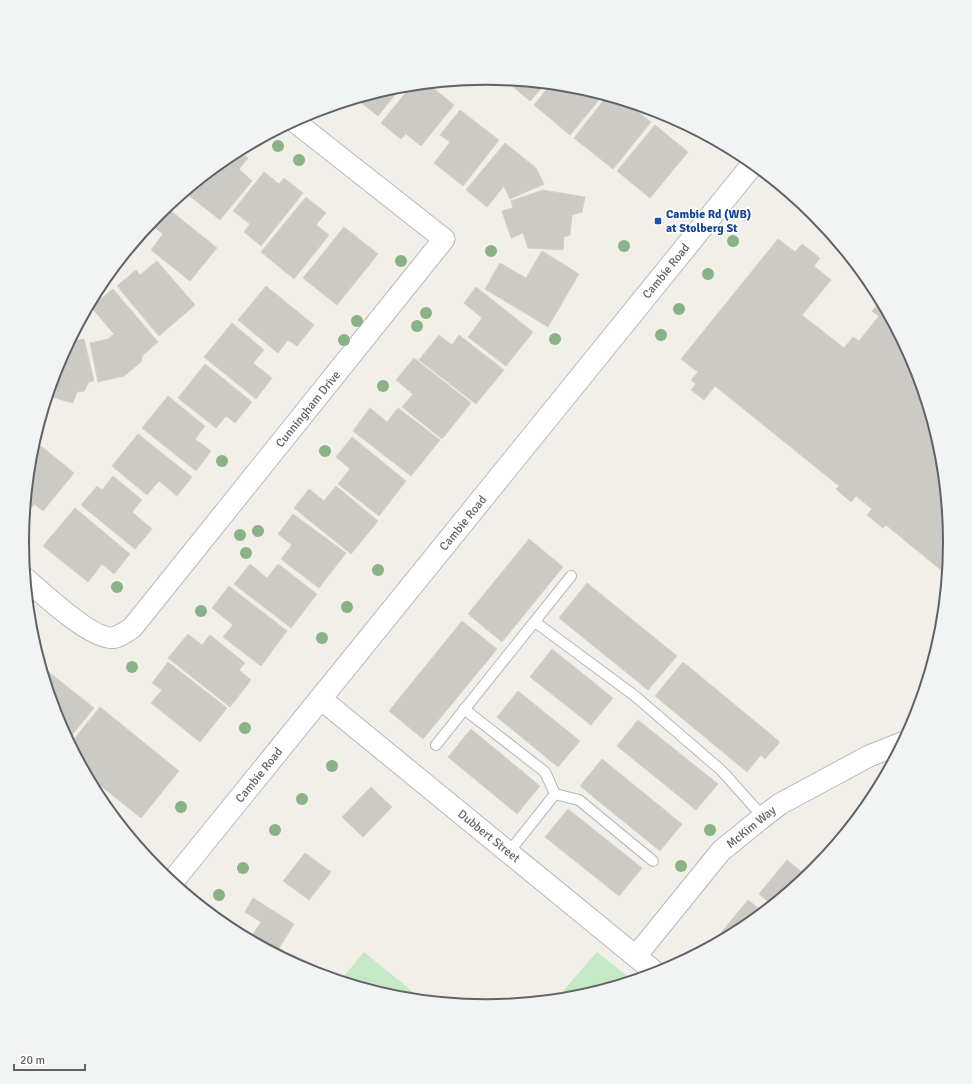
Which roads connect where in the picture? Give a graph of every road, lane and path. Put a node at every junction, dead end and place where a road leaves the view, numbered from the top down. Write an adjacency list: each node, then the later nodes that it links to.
1 (299, 125): 4 (street, Cunningham Drive)
2 (749, 169): 6 (main road, Cambie Road)
3 (571, 576): 5 (lane)
4 (31, 584)
5 (535, 622): 7 (lane); 11 (lane)
6 (321, 699): 12 (street, Dubbert Street); 14 (main road, Cambie Road)
7 (464, 709): 8 (lane); 10 (lane)
8 (436, 745)
9 (895, 746): 11 (street, McKim Way)
10 (555, 794): 12 (lane); 13 (lane)
11 (763, 817): 15 (street, McKim Way)
12 (509, 852): 15 (street, Dubbert Street)
13 (653, 861)
14 (176, 877)
15 (636, 956): 16 (street, Dubbert Street)
16 (650, 968)

